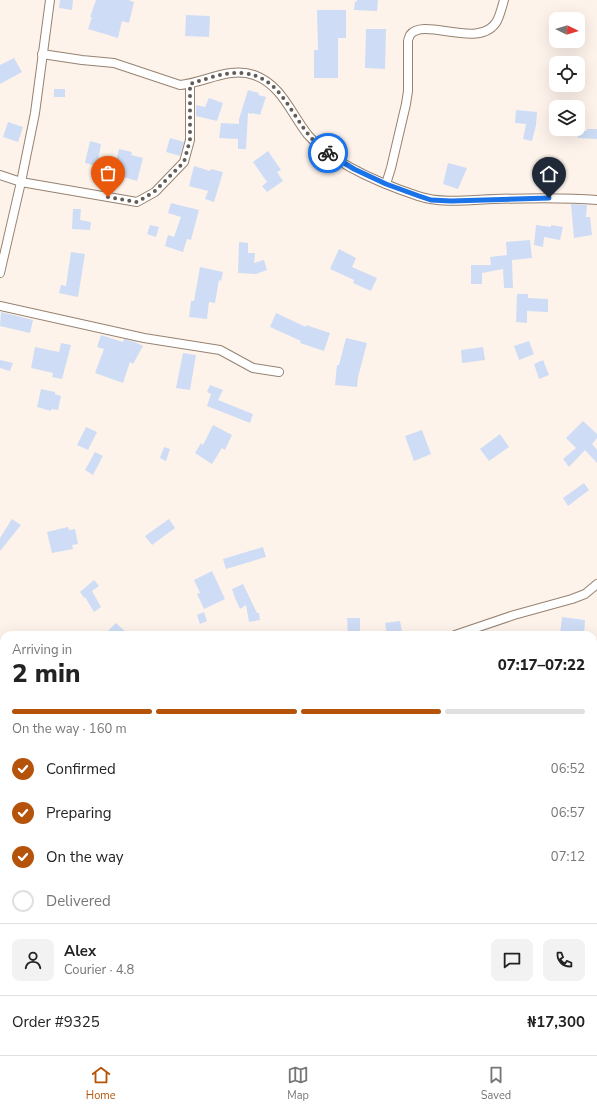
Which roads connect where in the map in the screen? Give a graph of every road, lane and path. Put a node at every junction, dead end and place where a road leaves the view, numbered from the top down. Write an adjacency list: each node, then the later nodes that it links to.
1 (50, 0): 3 (street)
2 (504, 0): 8 (street)
3 (42, 54): 4 (street); 7 (street)
4 (190, 84): 7 (street); 8 (street)
5 (546, 162): 9 (street)
6 (0, 175): 7 (street)
7 (21, 182): 11 (street)
8 (386, 184): 9 (street)
9 (549, 198): 10 (street)
10 (597, 200)
11 (0, 273)
12 (0, 306): 13 (street)
13 (279, 372)
14 (597, 584): 15 (street)
15 (467, 631)

